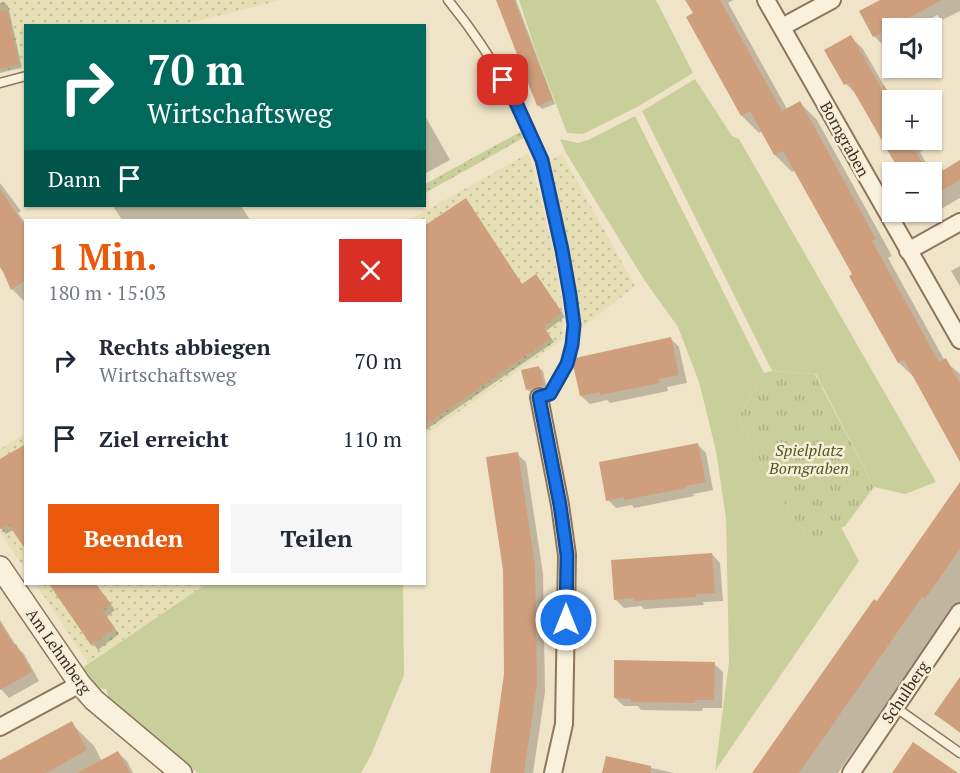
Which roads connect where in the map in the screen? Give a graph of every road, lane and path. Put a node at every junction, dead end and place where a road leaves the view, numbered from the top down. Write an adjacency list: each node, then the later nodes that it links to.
1 (448, 0): 10 (lane)
2 (766, 0): 4 (street, Borngraben)
3 (832, 0): 4 (street)
4 (782, 27): 8 (street, Borngraben)
5 (24, 77): 6 (lane)
6 (0, 83)
7 (960, 222): 8 (street)
8 (908, 251): 9 (street, Borngraben)
9 (960, 340)
10 (539, 397): 18 (street)
11 (0, 567): 13 (street, Am Lehmberg)
12 (960, 612): 14 (street, Schulberg)
13 (80, 684): 15 (street); 17 (street, Am Lehmberg)
14 (895, 707): 16 (lane); 19 (street, Schulberg)
15 (0, 727)
16 (960, 753)
17 (181, 773)
18 (554, 773)
19 (851, 773)

